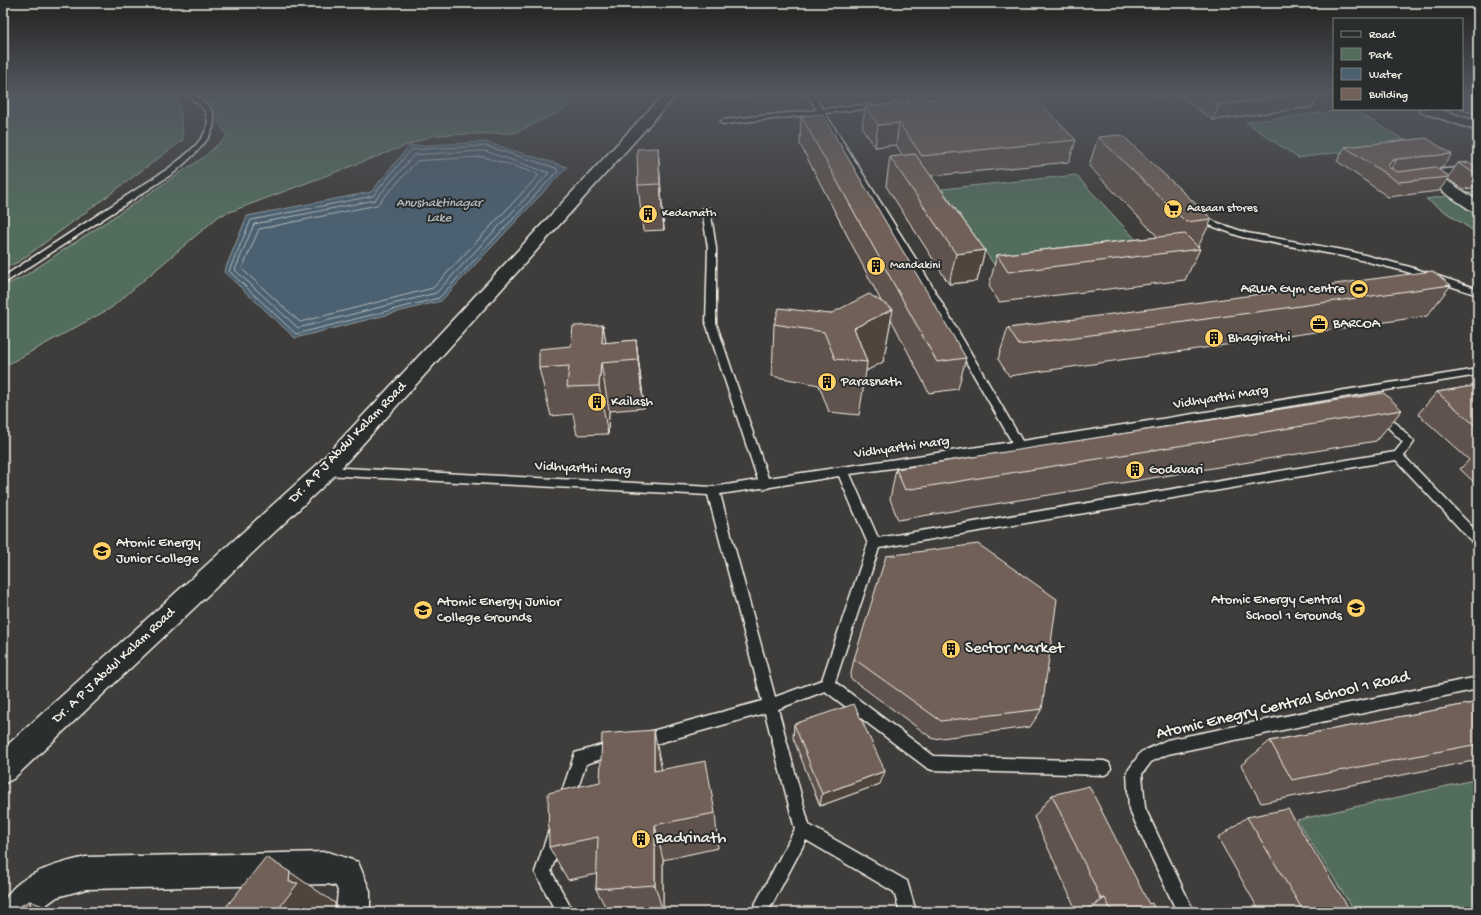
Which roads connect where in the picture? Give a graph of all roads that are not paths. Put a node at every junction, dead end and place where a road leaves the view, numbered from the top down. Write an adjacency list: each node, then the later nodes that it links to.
1 (206, 137): 10 (lane)
2 (632, 137): 16 (street, Dr. A P J Abdul Kalam Road)
3 (836, 137): 14 (lane)
4 (1478, 170): 5 (street)
5 (1429, 176): 6 (street); 8 (street)
6 (1402, 179)
7 (1189, 208): 11 (lane)
8 (1478, 208)
9 (706, 209): 18 (lane)
10 (3, 282)
11 (1478, 292)
12 (1478, 372): 13 (lane, Vidhyarthi Marg)
13 (1358, 391): 14 (lane, Vidhyarthi Marg); 15 (lane)
14 (1020, 446): 17 (lane, Vidhyarthi Marg)
15 (1398, 456): 20 (lane); 21 (lane)
16 (325, 471): 19 (lane, Vidhyarthi Marg); 26 (street, Dr. A P J Abdul Kalam Road)
17 (843, 471): 18 (lane, Vidhyarthi Marg); 21 (lane)
18 (766, 485): 19 (lane, Vidhyarthi Marg)
19 (713, 491): 24 (lane)
20 (1478, 541)
21 (874, 544): 23 (lane)
22 (1478, 683): 33 (lane, Atomic Enegry Central School 1 Road)
23 (828, 684): 24 (lane); 25 (lane)
24 (770, 705): 27 (lane); 30 (lane)
25 (1104, 768)
26 (3, 769)
27 (803, 830): 31 (lane); 32 (lane)
28 (17, 912): 29 (street)
29 (353, 912)
30 (565, 912)
31 (759, 912)
32 (908, 912)
33 (1186, 912)

